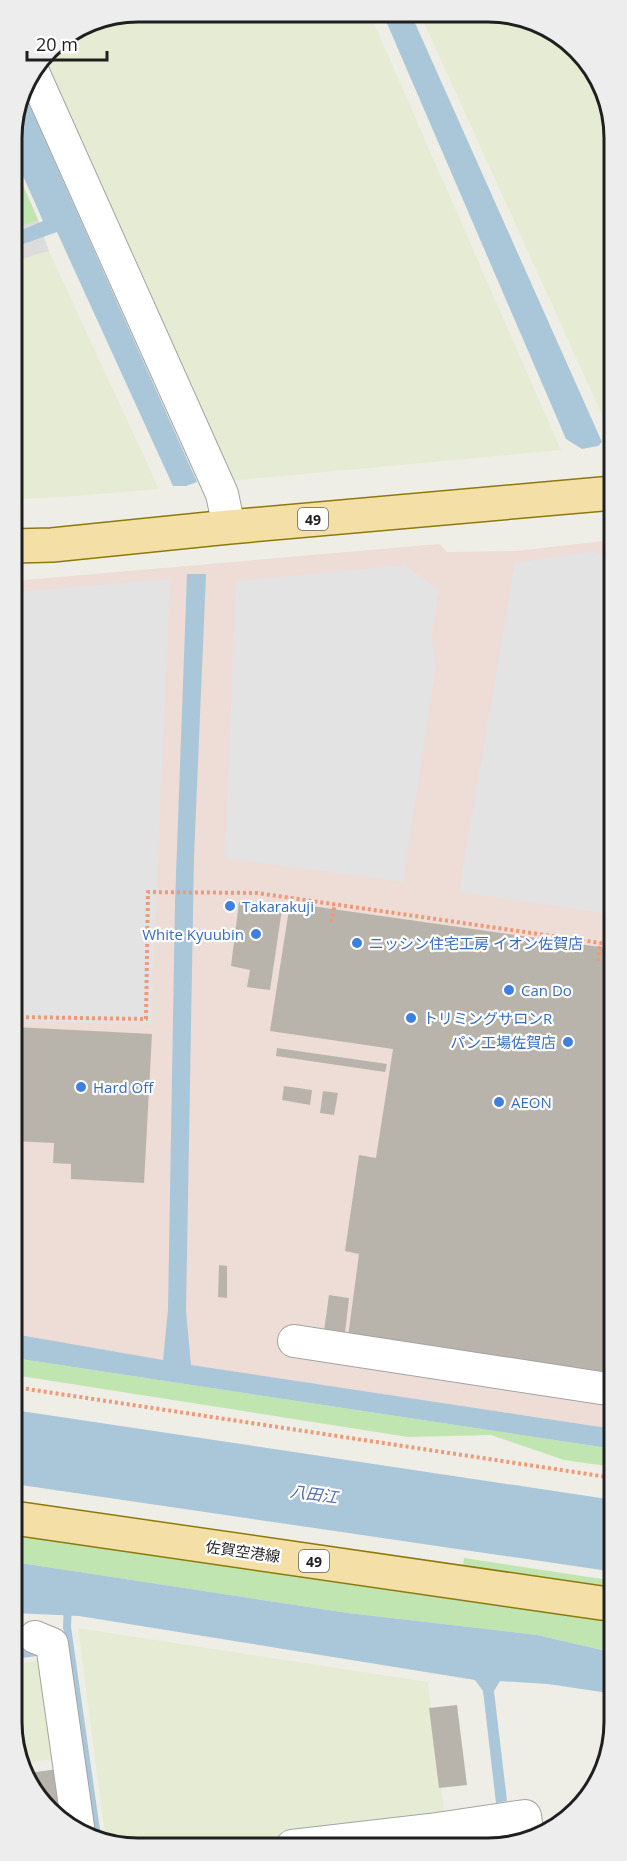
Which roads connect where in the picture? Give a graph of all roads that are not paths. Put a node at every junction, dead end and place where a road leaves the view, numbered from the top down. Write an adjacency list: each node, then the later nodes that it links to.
1 (37, 82): 3 (street)
2 (604, 494): 3 (main road, 49)
3 (229, 527): 4 (main road, 49)
4 (23, 546)
5 (294, 1341): 6 (street)
6 (604, 1388)
7 (22, 1519): 8 (main road, 佐賀空港線 / 49)
8 (604, 1603)
9 (35, 1637): 10 (street)
10 (77, 1820)
11 (527, 1832): 12 (street)
12 (361, 1838)

